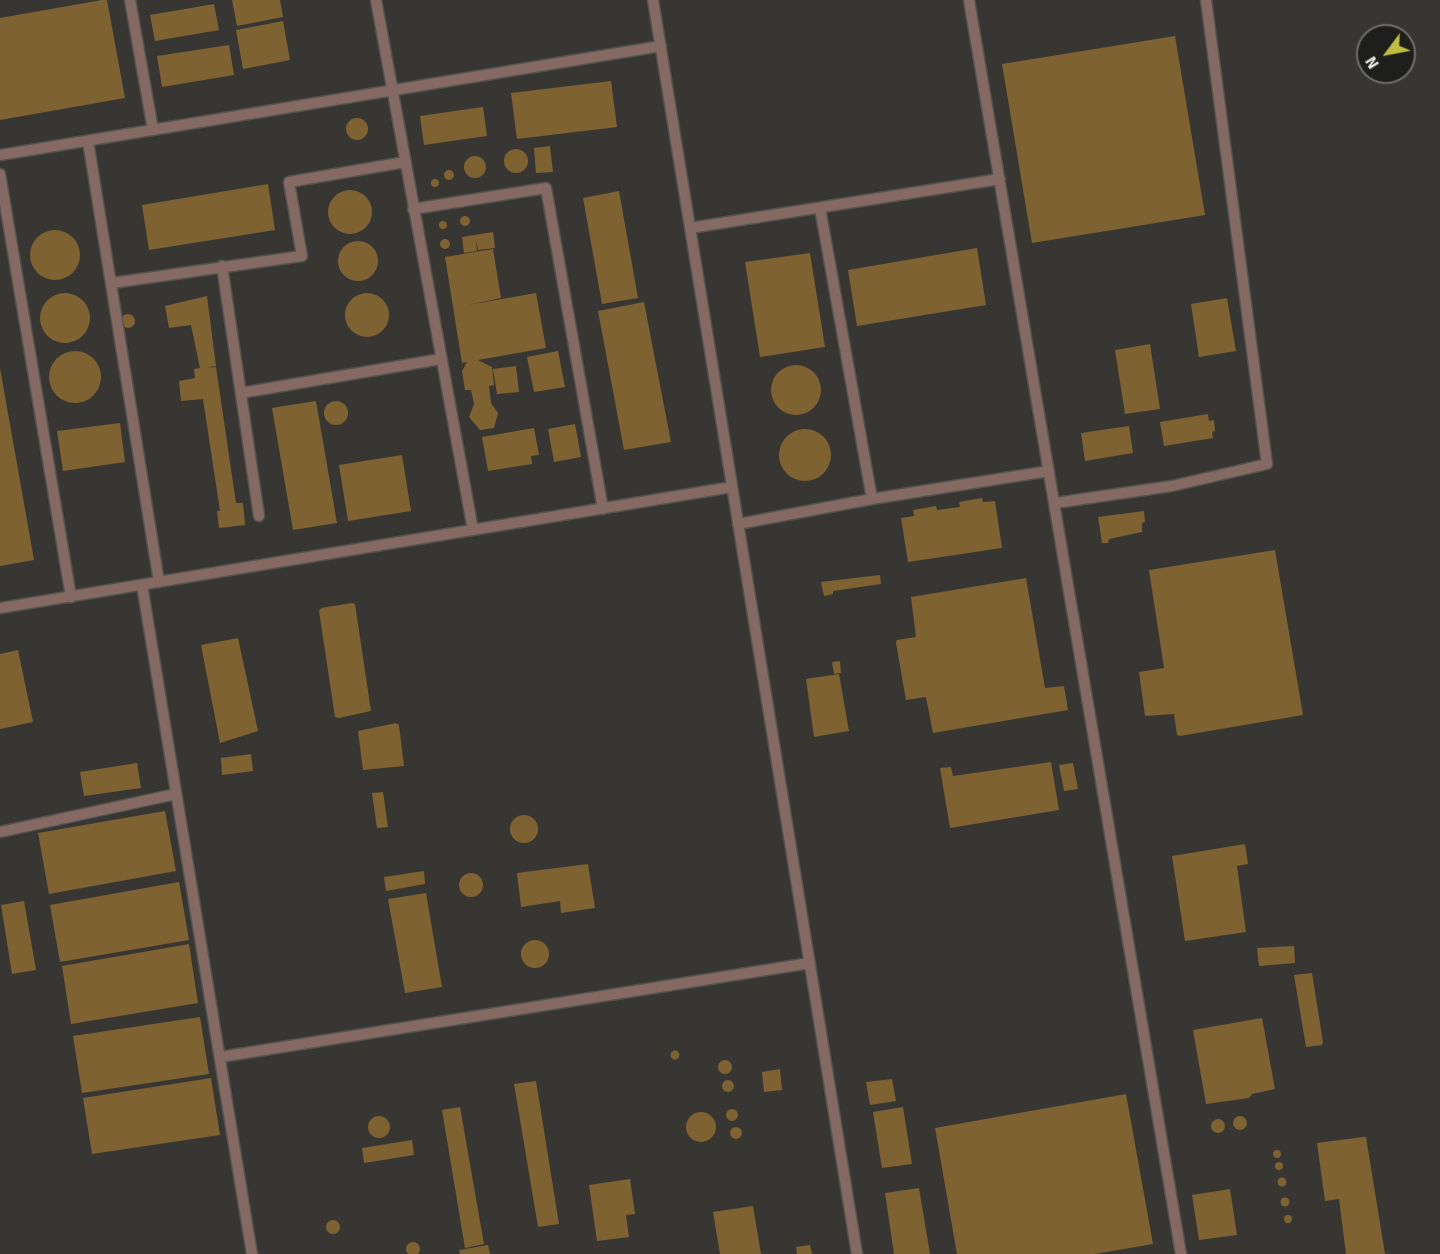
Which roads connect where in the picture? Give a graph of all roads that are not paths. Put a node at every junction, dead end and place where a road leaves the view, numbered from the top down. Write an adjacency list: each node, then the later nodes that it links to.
1 (130, 0): 8 (lane)
2 (376, 0): 7 (lane)
3 (654, 0): 6 (lane)
4 (969, 0): 13 (lane)
5 (1206, 0): 24 (lane)
6 (661, 46): 7 (lane); 16 (lane)
7 (391, 91): 8 (lane); 11 (lane)
8 (153, 130): 9 (lane)
9 (88, 141): 10 (lane); 18 (lane)
10 (0, 155)
11 (405, 162): 15 (lane); 17 (lane)
12 (0, 174): 31 (lane)
13 (1000, 179): 14 (lane); 21 (lane)
14 (820, 208): 16 (lane); 23 (lane)
15 (413, 209): 19 (lane); 25 (lane)
16 (690, 228): 22 (lane)
17 (222, 266): 18 (lane); 20 (lane)
18 (112, 283): 29 (lane)
19 (441, 359): 20 (lane); 28 (lane)
20 (241, 393): 26 (lane)
21 (1049, 471): 23 (lane); 24 (lane)
22 (732, 487): 25 (lane); 27 (lane)
23 (872, 499): 27 (lane)
24 (1055, 503): 39 (lane)
25 (603, 509): 28 (lane)
26 (259, 516)
27 (738, 524): 35 (lane)
28 (473, 530): 29 (lane)
29 (159, 582): 30 (lane)
30 (142, 585): 31 (lane); 33 (lane)
31 (71, 597): 32 (lane)
32 (0, 608)
33 (177, 794): 34 (lane); 36 (lane)
34 (0, 832)
35 (810, 963): 36 (lane); 38 (lane)
36 (220, 1056): 37 (lane)
37 (252, 1254)
38 (857, 1254)
39 (1181, 1254)

